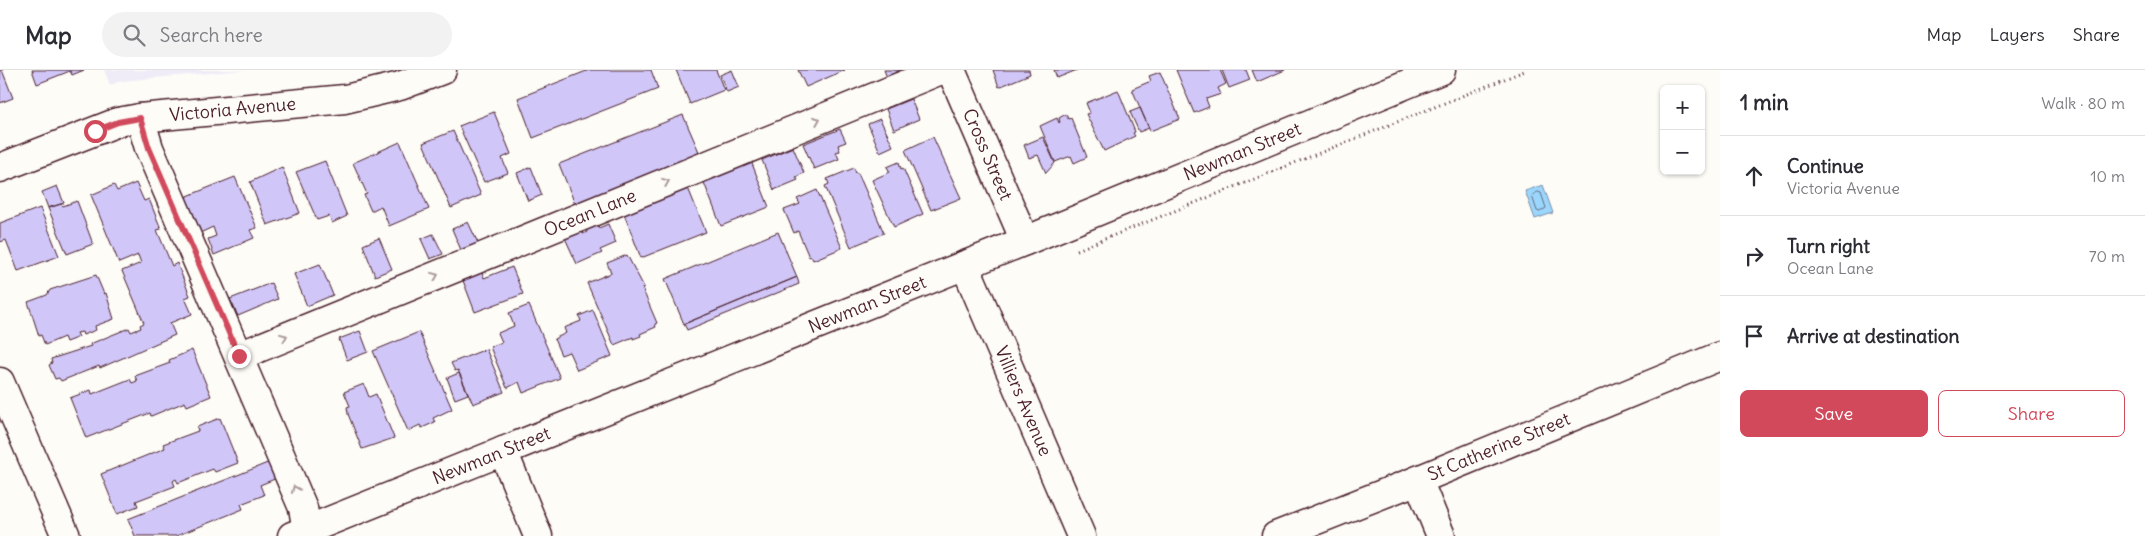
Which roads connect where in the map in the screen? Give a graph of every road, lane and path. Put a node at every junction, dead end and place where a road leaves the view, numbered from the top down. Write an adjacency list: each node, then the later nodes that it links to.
1 (442, 70): 6 (street, Victoria Avenue)
2 (940, 70): 11 (street, Ocean Lane, one-way to 2)
3 (951, 70): 8 (street, Cross Street)
4 (1441, 70): 8 (street, Newman Street)
5 (1527, 70): 9 (path)
6 (140, 118): 7 (street, Victoria Avenue); 11 (street)
7 (0, 168)
8 (1024, 241): 10 (street, Newman Street)
9 (1074, 251)
10 (965, 265): 14 (street, Newman Street); 19 (street, Villiers Avenue)
11 (239, 356): 16 (street, one-way to 11)
12 (1720, 356): 15 (street, St Catherine Street)
13 (0, 382): 17 (street)
14 (503, 451): 16 (street, Newman Street); 18 (street)
15 (1418, 480): 20 (street, St Catherine Street); 21 (street)
16 (302, 534)
17 (66, 536)
18 (538, 536)
19 (1081, 536)
20 (1276, 536)
21 (1441, 536)

